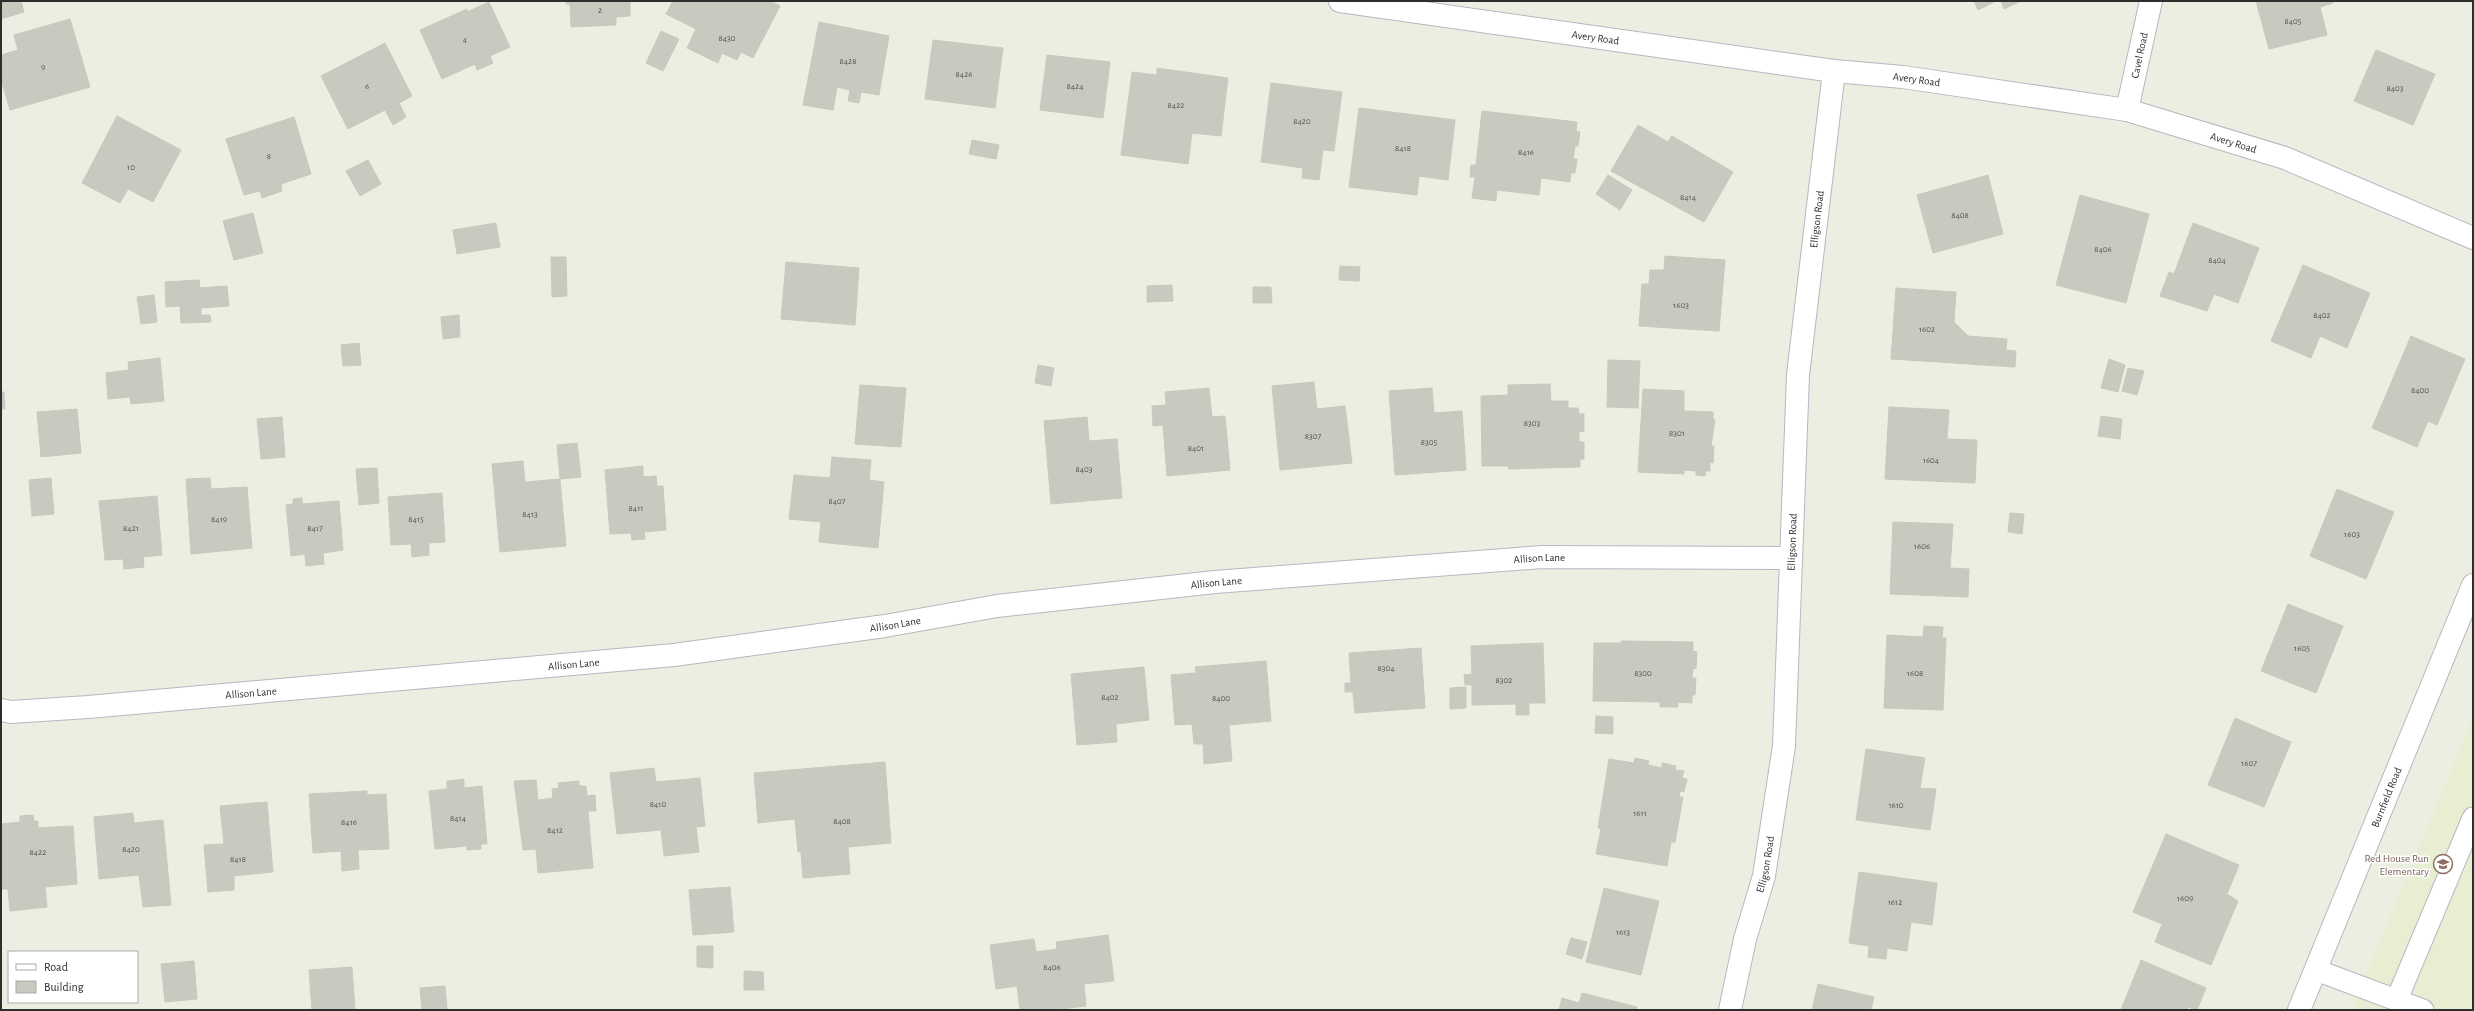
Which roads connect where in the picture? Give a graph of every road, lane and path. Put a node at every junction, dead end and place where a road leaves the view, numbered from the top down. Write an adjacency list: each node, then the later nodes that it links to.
1 (1340, 1): 3 (street, Avery Road)
2 (2151, 1): 4 (street, Cavel Road)
3 (1834, 71): 4 (street, Avery Road); 6 (street, Elligson Road)
4 (2127, 110): 5 (street, Avery Road)
5 (2473, 238)
6 (1790, 558): 8 (street, Allison Lane); 12 (street, Elligson Road)
7 (2473, 585): 10 (street, Burnfield Road)
8 (1, 710)
9 (2473, 818): 11 (lane)
10 (2316, 970): 11 (lane); 13 (street, Burnfield Road)
11 (2397, 999): 14 (lane)
12 (1730, 1010)
13 (2300, 1010)
14 (2423, 1010)

